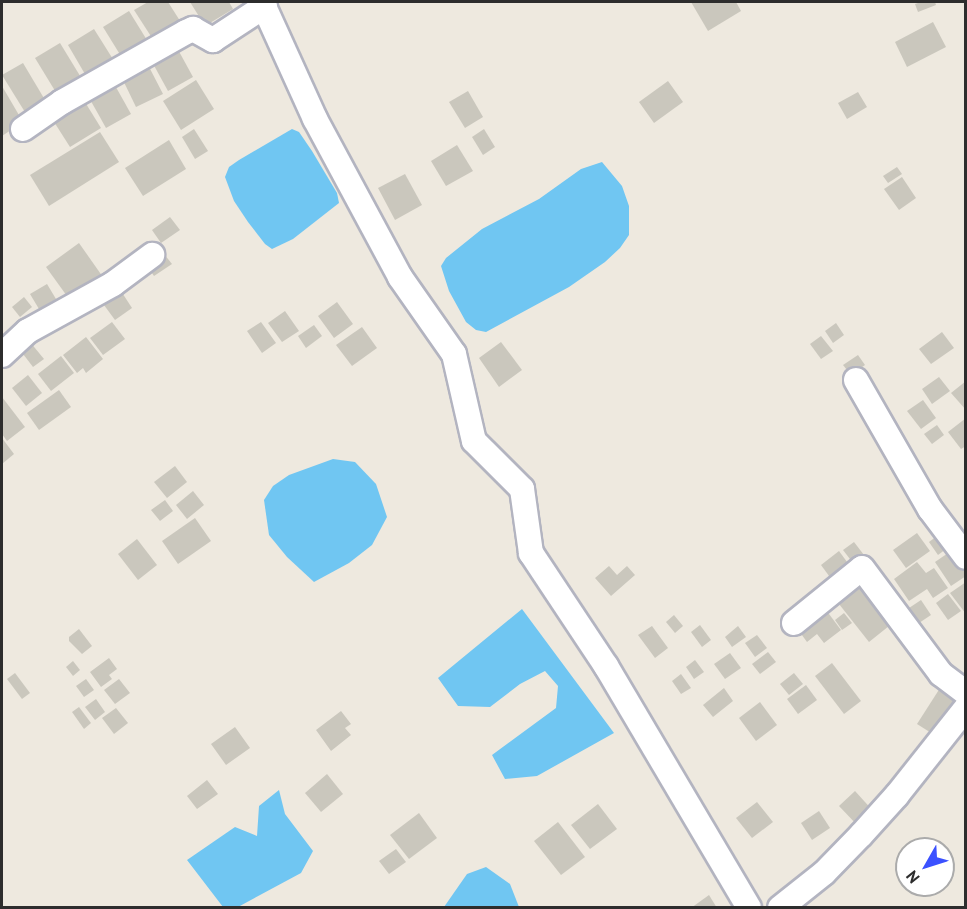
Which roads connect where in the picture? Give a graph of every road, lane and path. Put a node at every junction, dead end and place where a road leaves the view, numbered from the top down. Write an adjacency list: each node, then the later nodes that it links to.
1 (263, 4): 2 (street); 10 (street)
2 (23, 129)
3 (152, 255): 4 (street)
4 (2, 355)
5 (856, 380): 6 (street)
6 (966, 557)
7 (794, 623): 8 (street)
8 (966, 693)
9 (966, 708): 11 (street)
10 (749, 908)
11 (780, 908)

